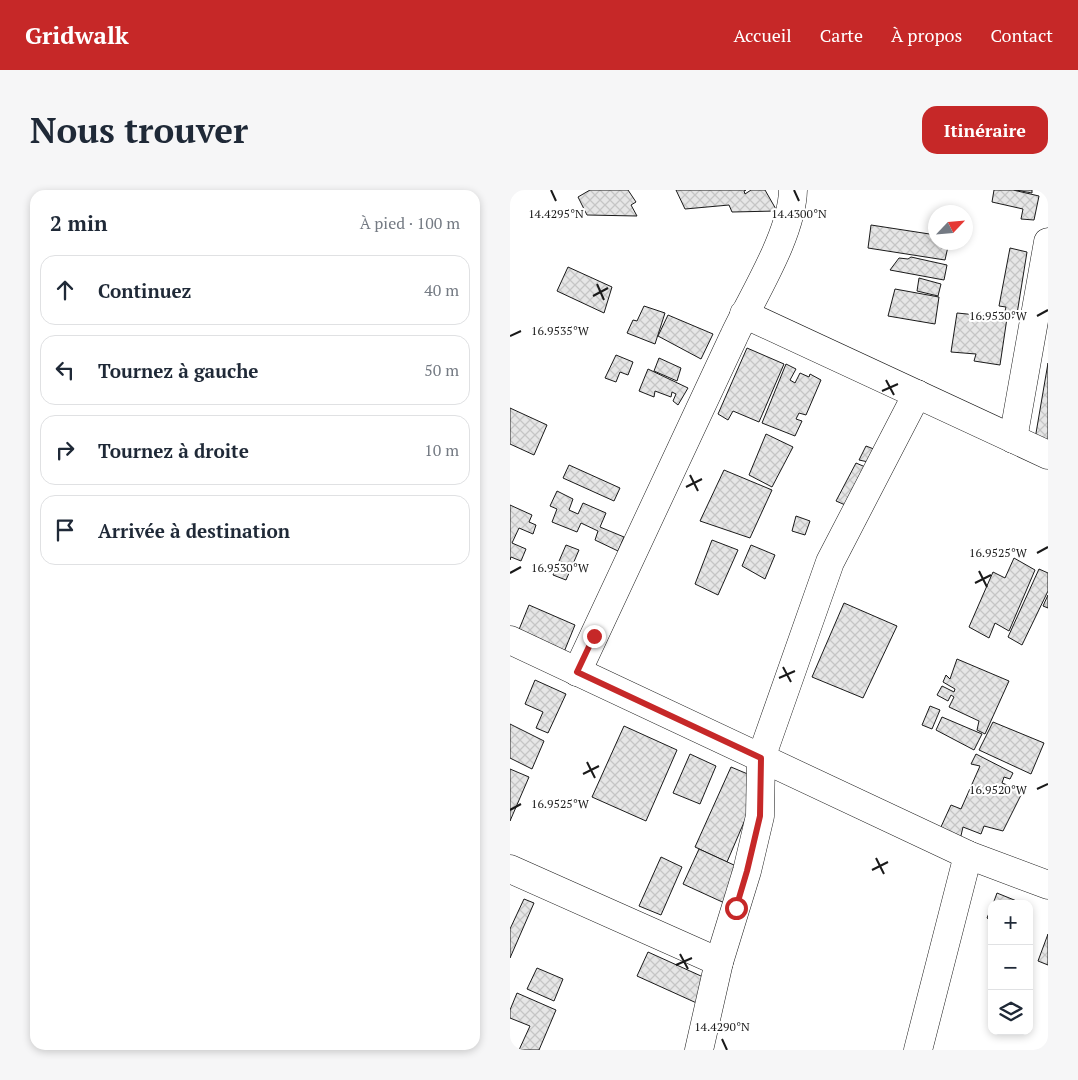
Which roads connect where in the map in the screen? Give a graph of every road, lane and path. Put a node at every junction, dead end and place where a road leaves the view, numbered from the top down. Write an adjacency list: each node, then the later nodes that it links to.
1 (793, 190): 3 (street)
2 (1048, 242): 5 (street)
3 (744, 314): 4 (street); 8 (street)
4 (917, 394): 5 (street); 9 (street)
5 (1013, 439): 6 (street)
6 (1048, 455)
7 (510, 640): 8 (street)
8 (577, 672): 9 (street)
9 (761, 758): 10 (street); 13 (street)
10 (968, 855): 12 (street); 15 (street)
11 (510, 869): 13 (street)
12 (1048, 885)
13 (719, 962): 14 (street)
14 (699, 1050)
15 (918, 1050)

